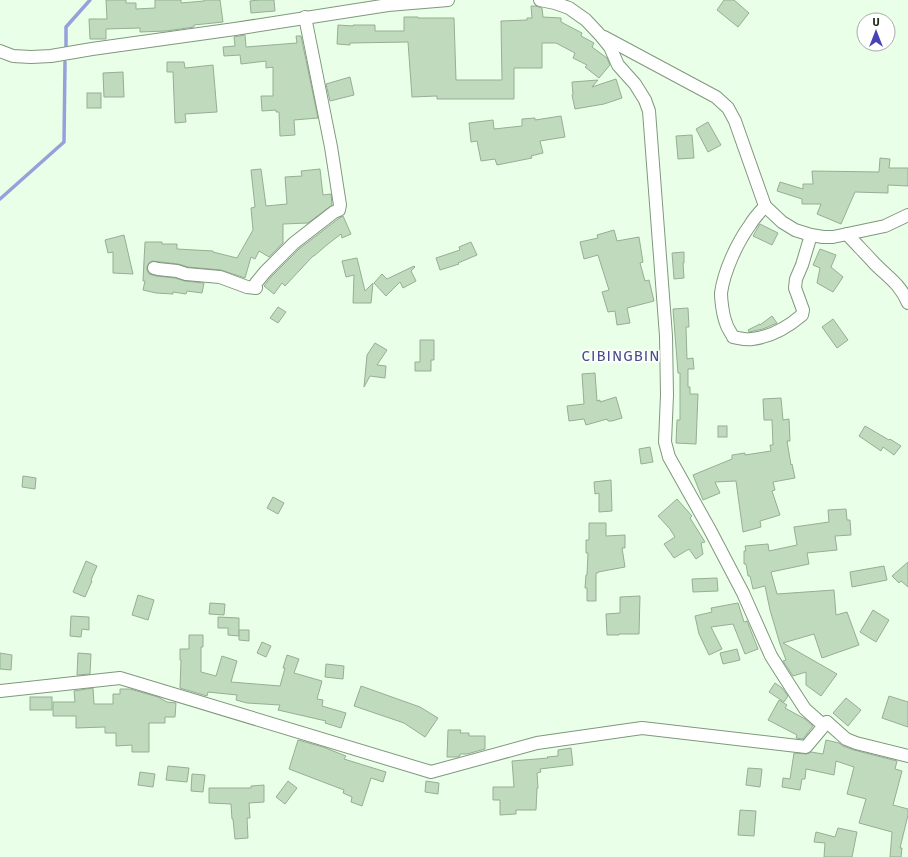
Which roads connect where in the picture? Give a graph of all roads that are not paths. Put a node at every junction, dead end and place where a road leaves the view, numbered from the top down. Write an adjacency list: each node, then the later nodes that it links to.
1 (448, 0): 3 (street)
2 (540, 0): 4 (street)
3 (305, 17): 5 (street); 10 (street)
4 (601, 36): 6 (street); 13 (street)
5 (0, 51)
6 (765, 206): 9 (street); 9 (street)
7 (908, 215): 8 (street)
8 (847, 234): 9 (street); 11 (street)
9 (811, 235)
10 (154, 268)
11 (908, 303)
12 (0, 691): 13 (street)
13 (827, 722): 14 (street)
14 (908, 756)

